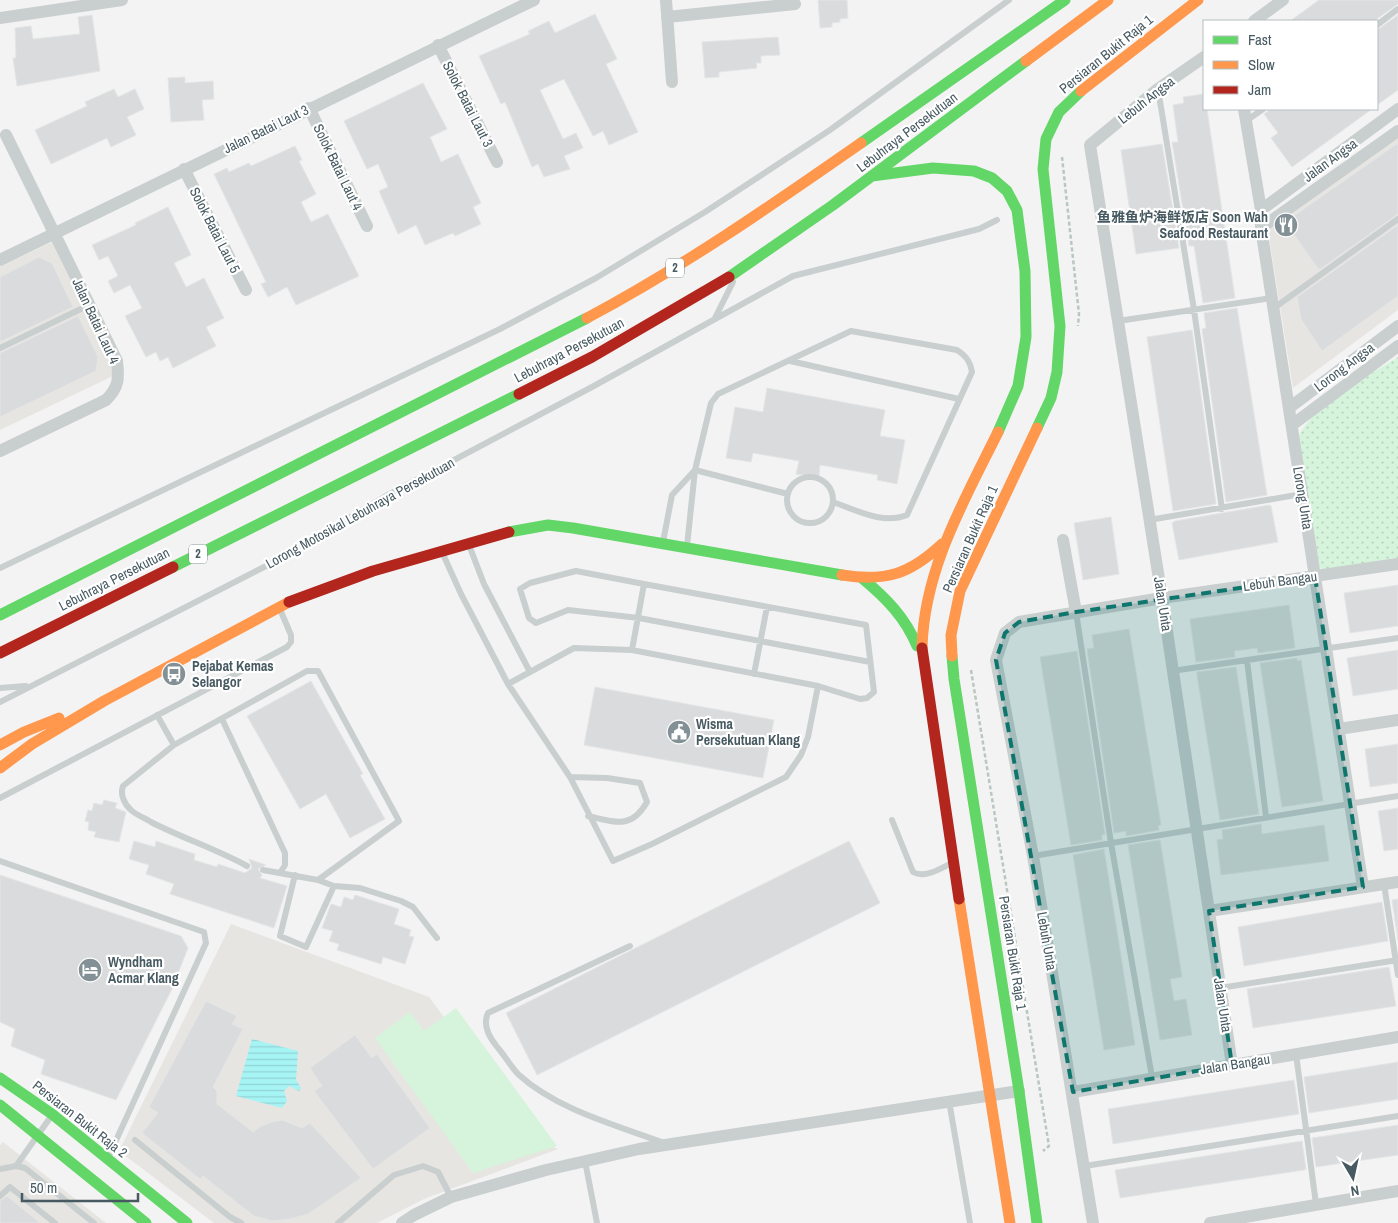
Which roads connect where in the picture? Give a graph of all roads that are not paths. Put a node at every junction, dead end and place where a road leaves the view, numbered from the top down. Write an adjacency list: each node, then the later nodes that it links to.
1 (122, 0): 14 (street)
2 (666, 0): 13 (street)
3 (1009, 0): 66 (lane)
4 (1065, 0): 71 (main road, Lebuhraya Persekutuan / 2)
5 (1108, 0): 12 (main road, Lebuhraya Persekutuan / 2)
6 (1116, 0): 12 (main road)
7 (1198, 0): 139 (main road, Persiaran Bukit Raja 1)
8 (1283, 0): 15 (street)
9 (527, 1): 17 (street, Jalan Batai Laut 3)
10 (795, 4): 13 (street)
11 (1398, 9): 16 (lane)
12 (1093, 11): 30 (main road, Lebuhraya Persekutuan / 2)
13 (667, 17): 19 (street)
14 (0, 18)
15 (1255, 20)
16 (1378, 24)
17 (438, 45): 21 (street, Jalan Batai Laut 3); 28 (street, Solok Batai Laut 3)
18 (1203, 58): 20 (street, Lebuh Angsa)
19 (672, 82)
20 (1158, 89): 27 (street, Lebuh Angsa); 42 (lane)
21 (309, 108): 29 (street, Jalan Batai Laut 3); 34 (street, Solok Batai Laut 4)
22 (1398, 109): 31 (street, Jalan Angsa)
23 (1260, 110): 24 (lane)
24 (1245, 115): 31 (street, Lorong Unta)
25 (1398, 131): 35 (street)
26 (6, 135): 36 (street, Jalan Batai Laut 4)
27 (1090, 144): 44 (street, Jalan Unta)
28 (497, 162)
29 (184, 169): 36 (street, Jalan Batai Laut 3); 39 (street, Solok Batai Laut 5)
30 (872, 176): 38 (main road, Lebuhraya Persekutuan / 2); 59 (main road, Persiaran Bukit Raja 1)
31 (1261, 210): 35 (street, Lorong Unta)
32 (997, 220): 43 (lane, Lorong Motosikal Lebuhraya Persekutuan)
33 (1398, 220): 40 (lane)
34 (367, 226)
35 (1261, 228): 40 (street, Lorong Unta)
36 (54, 234): 37 (street, Jalan Batai Laut 3); 41 (street, Jalan Batai Laut 4)
37 (0, 260)
38 (740, 270): 43 (lane); 80 (main road, Lebuhraya Persekutuan / 2)
39 (246, 290)
40 (1273, 303): 42 (lane); 50 (street, Lorong Unta)
41 (89, 305): 47 (lane); 52 (street, Jalan Batai Laut 4)
42 (1194, 310): 44 (lane); 57 (lane)
43 (715, 318): 93 (lane, Lorong Motosikal Lebuhraya Persekutuan)
44 (1118, 321): 58 (street, Jalan Unta)
45 (1398, 326): 50 (street, Lorong Angsa)
46 (1398, 346): 51 (street, Lorong Angsa)
47 (0, 348)
48 (790, 361): 49 (lane); 49 (lane); 53 (lane)
49 (959, 399): 56 (lane)
50 (1289, 408): 51 (street, Lorong Unta)
51 (1292, 425): 55 (street, Lorong Unta)
52 (0, 451)
53 (695, 470): 54 (lane); 61 (lane); 63 (lane)
54 (788, 494): 56 (lane); 56 (lane)
55 (1302, 494): 57 (lane); 67 (street, Lorong Unta)
56 (833, 502)
57 (1222, 509): 58 (lane)
58 (1149, 520): 70 (street, Jalan Unta)
59 (946, 540): 68 (main road); 84 (main road, Persiaran Bukit Raja 1)
60 (1063, 540): 75 (street)
61 (663, 543): 62 (main road); 63 (main road)
62 (468, 544): 64 (main road); 90 (lane)
63 (686, 547): 68 (main road)
64 (442, 551): 72 (main road); 92 (lane)
65 (1398, 564): 67 (street, Lebuh Bangau)
66 (0, 568)
67 (1315, 576): 70 (street, Lebuh Bangau); 81 (street, Lorong Unta)
68 (862, 578): 84 (main road)
69 (644, 584): 73 (lane); 77 (lane); 77 (lane)
70 (1162, 598): 75 (street, Lebuh Bangau); 89 (street, Jalan Unta)
71 (24, 603): 74 (main road); 76 (main road, Lebuhraya Persekutuan / 2)
72 (279, 606): 96 (main road); 98 (lane)
73 (767, 607): 79 (lane); 88 (lane)
74 (0, 608)
75 (1076, 612): 85 (street, Lebuh Bangau); 115 (lane)
76 (0, 615)
77 (639, 618): 79 (lane); 82 (lane)
78 (1398, 638): 81 (lane)
79 (759, 642): 88 (lane); 91 (lane)
80 (12, 647): 83 (main road, Lebuhraya Persekutuan / 2); 87 (main road)
81 (1326, 648): 86 (lane); 101 (street, Lorong Unta)
82 (632, 650): 90 (lane); 91 (lane)
83 (0, 653)
84 (922, 658): 118 (main road, Persiaran Bukit Raja 1)
85 (996, 660): 116 (street, Lebuh Unta)
86 (1247, 660): 89 (lane); 112 (lane)
87 (0, 661)
88 (870, 662): 94 (lane)
89 (1172, 671): 114 (street, Jalan Unta)
90 (530, 672): 92 (lane)
91 (754, 674): 94 (lane)
92 (508, 684): 107 (lane)
93 (29, 686): 95 (lane); 97 (lane, Lorong Motosikal Lebuhraya Persekutuan)
94 (818, 686): 111 (lane)
95 (0, 688)
96 (104, 700): 102 (main road); 106 (main road)
97 (0, 702)
98 (157, 715): 105 (lane); 109 (lane)
99 (222, 719): 105 (lane); 121 (lane); 123 (lane)
100 (1398, 720): 101 (street)
101 (1339, 729): 110 (street, Lorong Unta)
102 (24, 732): 103 (street); 104 (main road)
103 (0, 738)
104 (0, 745)
105 (174, 745): 119 (lane)
106 (0, 768)
107 (570, 777): 111 (lane); 111 (lane)
108 (1398, 796): 110 (lane)
109 (0, 798)
110 (1350, 804): 112 (lane); 127 (street, Lorong Unta)
111 (588, 816)
112 (1266, 817): 114 (lane)
113 (892, 820): 118 (lane)
114 (1196, 829): 115 (lane); 128 (street, Jalan Unta)
115 (1111, 843): 116 (lane); 137 (lane)
116 (1033, 856): 140 (street, Lebuh Unta)
117 (0, 861): 150 (lane)
118 (953, 862): 141 (main road, Persiaran Bukit Raja 1)
119 (247, 866)
120 (263, 870): 121 (lane)
121 (280, 873): 122 (lane)
122 (295, 875): 123 (lane); 126 (lane)
123 (318, 880): 126 (lane)
124 (1398, 882): 125 (street)
125 (1384, 884): 127 (street); 131 (lane)
126 (334, 886): 129 (lane)
127 (1363, 888): 128 (street)
128 (1209, 912): 133 (street, Jalan Unta)
129 (437, 938)
130 (630, 946): 149 (lane)
131 (1397, 961): 132 (lane); 133 (lane)
132 (1398, 975)
133 (1220, 988): 136 (street, Jalan Unta)
134 (1398, 1037): 135 (street, Jalan Bangau)
135 (1296, 1053): 136 (street, Jalan Bangau); 146 (lane)
136 (1232, 1065): 137 (street, Jalan Bangau)
137 (1152, 1077): 140 (street, Jalan Bangau)
138 (0, 1078): 144 (main road, Persiaran Bukit Raja 2)
139 (1020, 1091): 141 (street); 171 (main road, Persiaran Bukit Raja 1)
140 (1073, 1092): 153 (street, Lebuh Unta)
141 (989, 1095): 142 (street); 170 (main road, Persiaran Bukit Raja 1)
142 (949, 1100): 149 (street); 169 (lane)
143 (0, 1105): 147 (main road)
144 (52, 1114): 147 (lane); 150 (main road, Persiaran Bukit Raja 2)
145 (1398, 1116): 146 (lane)
146 (1307, 1130): 153 (lane); 158 (lane)
147 (36, 1135): 152 (lane); 162 (main road)
148 (135, 1140): 159 (lane)
149 (668, 1144): 151 (street)
150 (108, 1158): 163 (main road, Persiaran Bukit Raja 2)
151 (585, 1161): 157 (street); 168 (lane)
152 (16, 1166): 154 (lane); 161 (lane)
153 (1085, 1166): 172 (street, Lebuh Unta)
154 (0, 1169)
155 (1398, 1191): 158 (street)
156 (0, 1196): 160 (lane)
157 (451, 1197): 166 (lane); 167 (street)
158 (1316, 1204): 173 (street)
159 (230, 1216): 164 (lane); 165 (lane)
160 (56, 1223)
161 (94, 1223)
162 (146, 1223)
163 (187, 1223)
164 (224, 1223)
165 (241, 1223)
166 (338, 1223)
167 (402, 1223)
168 (597, 1223)
169 (970, 1223)
170 (1010, 1223)
171 (1037, 1223)
172 (1093, 1223)
173 (1210, 1223)

